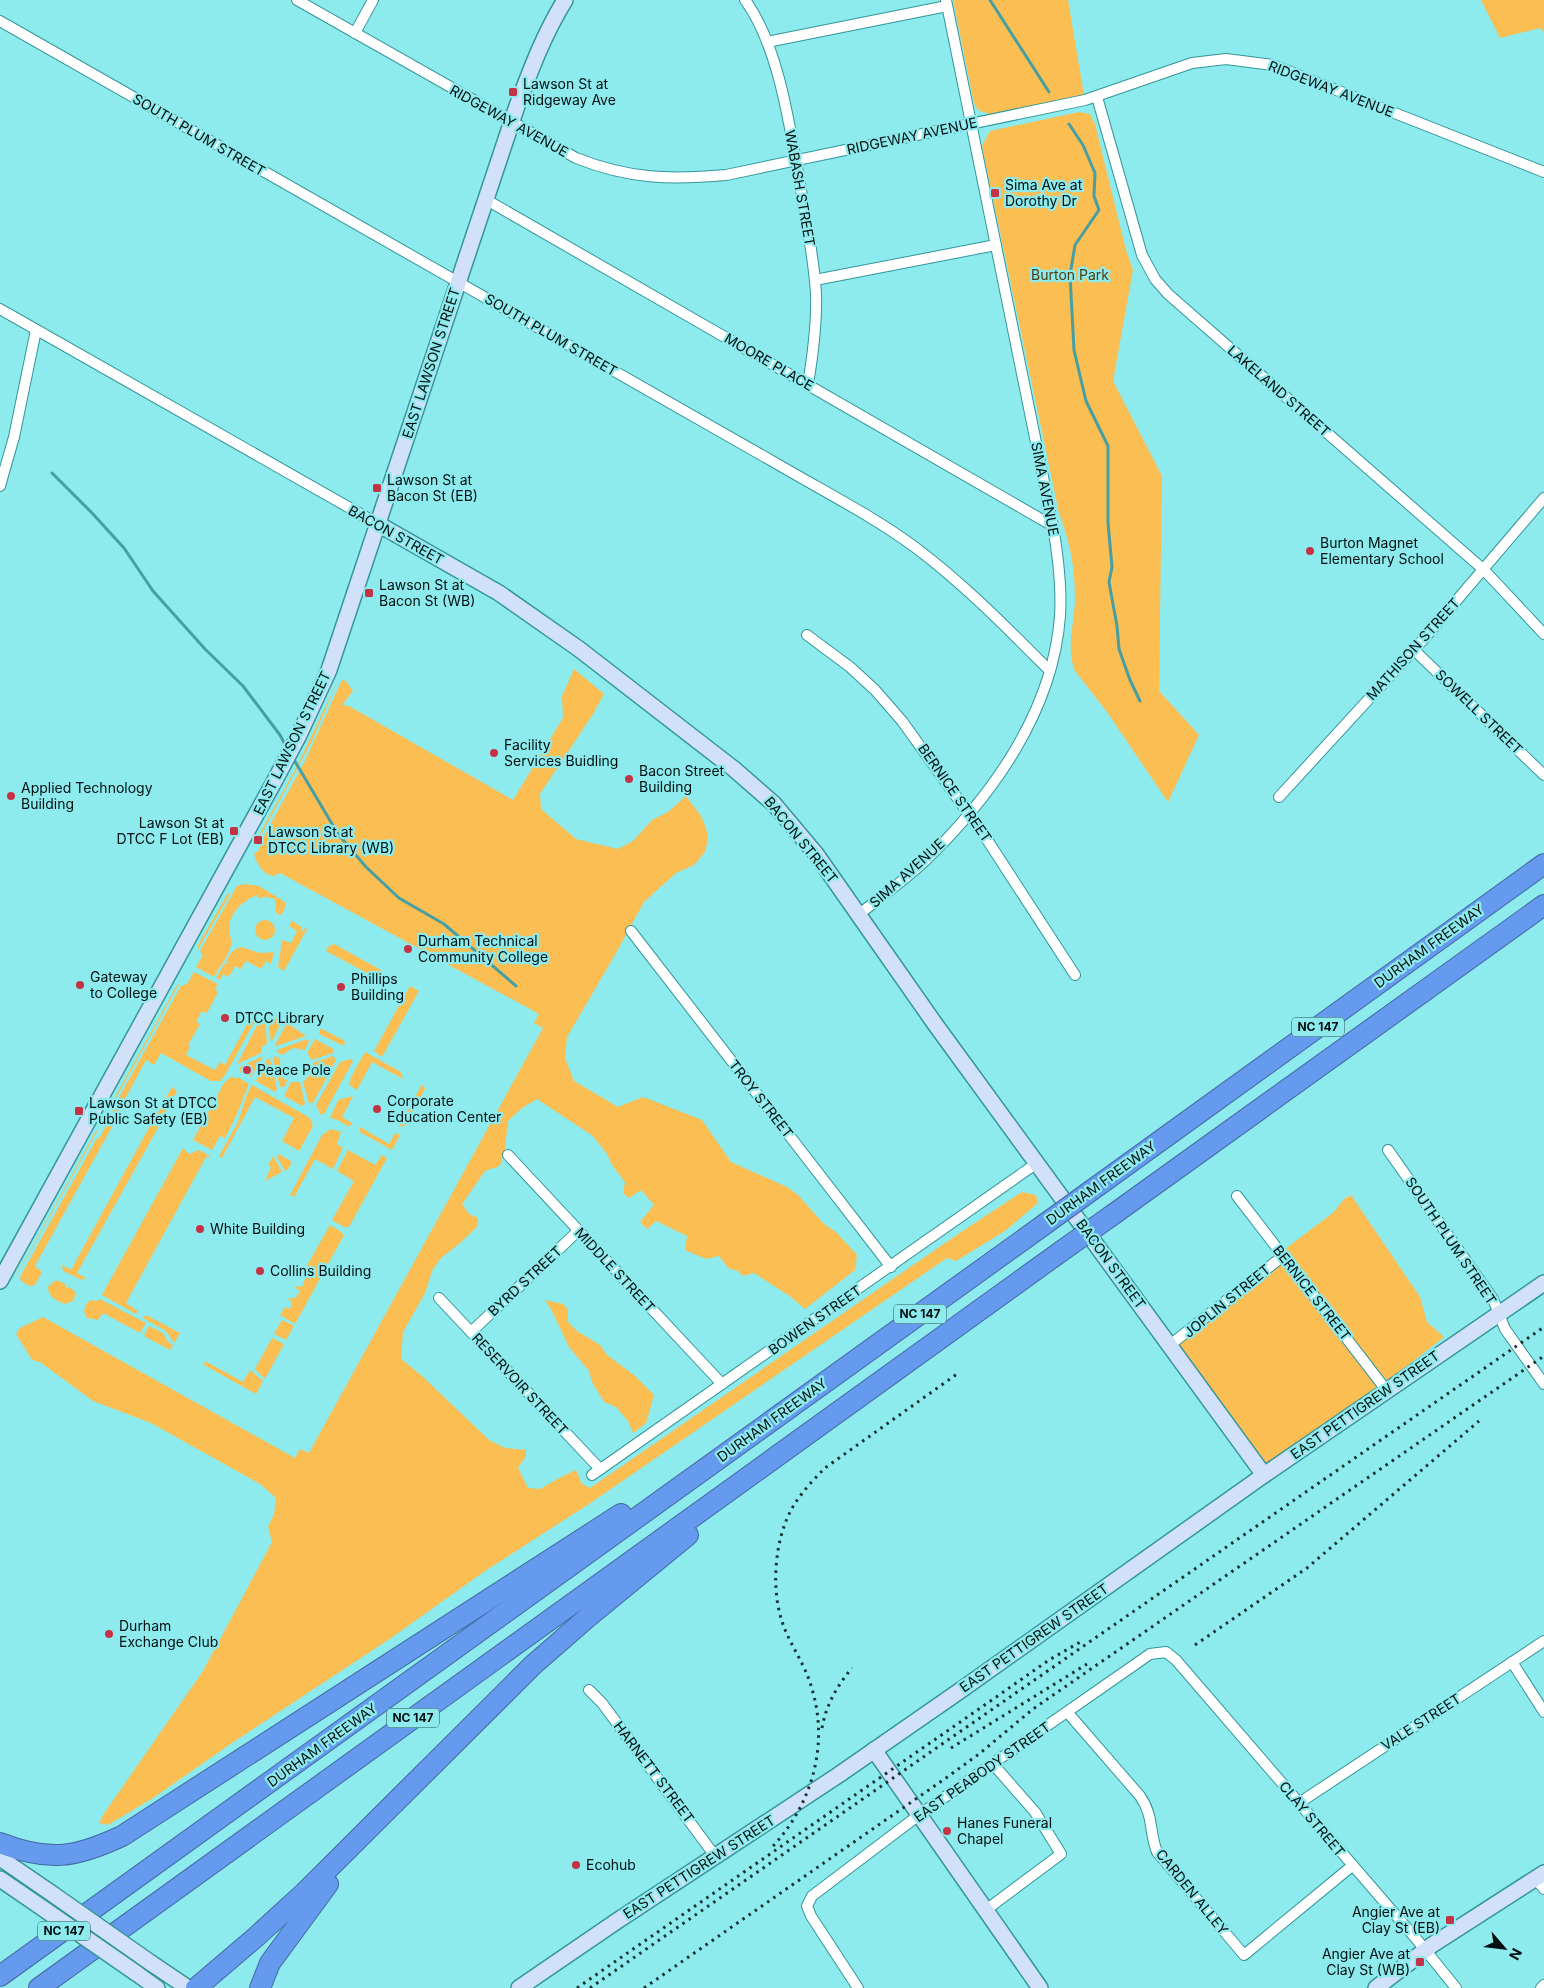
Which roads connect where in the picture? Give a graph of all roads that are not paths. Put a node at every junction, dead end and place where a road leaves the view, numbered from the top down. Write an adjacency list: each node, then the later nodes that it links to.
1 (297, 0): 7 (street, RIDGEWAY AVENUE)
2 (373, 0): 7 (street)
3 (564, 0): 10 (street, EAST LAWSON STREET)
4 (745, 0): 8 (street, WABASH STREET)
5 (947, 3): 8 (street); 11 (street, SIMA AVENUE)
6 (0, 21): 17 (street, SOUTH PLUM STREET)
7 (355, 33): 10 (street, RIDGEWAY AVENUE)
8 (767, 42): 12 (street, WABASH STREET)
9 (1097, 96): 11 (street, RIDGEWAY AVENUE); 13 (street, RIDGEWAY AVENUE); 25 (street, LAKELAND STREET)
10 (511, 123): 12 (street, RIDGEWAY AVENUE); 14 (street, EAST LAWSON STREET)
11 (971, 124): 12 (street, RIDGEWAY AVENUE); 15 (street, SIMA AVENUE)
12 (796, 160): 16 (street, WABASH STREET)
13 (1544, 172)
14 (485, 199): 17 (street, EAST LAWSON STREET); 20 (street, MOORE PLACE)
15 (996, 245): 16 (street); 24 (street, SIMA AVENUE)
16 (815, 280): 20 (street, WABASH STREET)
17 (458, 282): 23 (street, EAST LAWSON STREET); 29 (street, SOUTH PLUM STREET)
18 (0, 309): 19 (street, BACON STREET)
19 (36, 330): 21 (street); 23 (street, BACON STREET)
20 (808, 384): 24 (street, MOORE PLACE)
21 (0, 486)
22 (1544, 498): 25 (street, MATHISON STREET)
23 (378, 524): 35 (street, BACON STREET); 45 (street, EAST LAWSON STREET)
24 (1053, 526): 29 (street, SIMA AVENUE)
25 (1484, 570): 26 (street, LAKELAND STREET); 28 (street, MATHISON STREET)
26 (1544, 634)
27 (807, 635): 32 (street, BERNICE STREET)
28 (1414, 649): 30 (street, SOWELL STREET); 31 (street, MATHISON STREET)
29 (1050, 671): 32 (street, SIMA AVENUE)
30 (1544, 775)
31 (1279, 797)
32 (969, 813): 35 (street, SIMA AVENUE); 37 (street, BERNICE STREET)
33 (1544, 864): 54 (highway, DURHAM FREEWAY / NC 147, bridge)
34 (1544, 905): 55 (highway, NC 147, bridge)
35 (858, 915): 40 (street, BACON STREET)
36 (631, 931): 44 (street, TROY STREET)
37 (1075, 975)
38 (1388, 1150): 48 (street, SOUTH PLUM STREET)
39 (508, 1156): 42 (street, MIDDLE STREET)
40 (1037, 1164): 44 (street, BOWEN STREET); 50 (street, BACON STREET)
41 (1237, 1196): 43 (street, BERNICE STREET)
42 (578, 1231): 49 (street, BYRD STREET); 51 (street, MIDDLE STREET)
43 (1283, 1256): 50 (street, JOPLIN STREET); 53 (street, BERNICE STREET)
44 (891, 1267): 51 (street, BOWEN STREET)
45 (0, 1281)
46 (1544, 1282): 48 (street, EAST PETTIGREW STREET)
47 (439, 1298): 49 (street, RESERVOIR STREET)
48 (1499, 1313): 52 (street, SOUTH PLUM STREET); 53 (street, EAST PETTIGREW STREET)
49 (471, 1332): 56 (street, RESERVOIR STREET)
50 (1170, 1346): 57 (street, BACON STREET)
51 (722, 1384): 56 (street, BOWEN STREET)
52 (1544, 1384)
53 (1387, 1391): 57 (street, EAST PETTIGREW STREET)
54 (796, 1404): 69 (highway); 75 (highway, DURHAM FREEWAY / NC 147)
55 (788, 1448): 66 (highway); 81 (highway, NC 147)
56 (596, 1472)
57 (1264, 1475): 64 (street, EAST PETTIGREW STREET)
58 (1544, 1641): 60 (street, VALE STREET)
59 (1166, 1652): 63 (street, EAST PEABODY STREET); 67 (street, CLAY STREET)
60 (1512, 1662): 62 (street); 67 (street, VALE STREET)
61 (589, 1690): 70 (street, HARNETT STREET)
62 (1544, 1712)
63 (1068, 1713): 65 (street, EAST PEABODY STREET); 72 (street, CARDEN ALLEY)
64 (874, 1750): 68 (street); 70 (street, EAST PETTIGREW STREET)
65 (993, 1764): 68 (street, EAST PEABODY STREET); 76 (street)
66 (412, 1784): 84 (highway); 85 (highway)
67 (1299, 1803): 72 (street, CLAY STREET)
68 (919, 1815): 76 (street); 87 (street, EAST PEABODY STREET)
69 (0, 1843)
70 (715, 1856): 86 (street, EAST PETTIGREW STREET)
71 (0, 1858): 83 (street, bridge)
72 (1352, 1866): 77 (street, CLAY STREET)
73 (0, 1879): 82 (street, bridge)
74 (1541, 1880): 77 (street)
75 (126, 1886): 78 (highway); 79 (highway, DURHAM FREEWAY / NC 147)
76 (986, 1910): 88 (street)
77 (1425, 1950): 89 (street); 90 (street, CLAY STREET)
78 (0, 1959)
79 (0, 1976)
80 (1544, 1984): 91 (street)
81 (39, 1988)
82 (157, 1988)
83 (188, 1988)
84 (196, 1988)
85 (260, 1988)
86 (519, 1988)
87 (858, 1988)
88 (1040, 1988)
89 (1376, 1988)
90 (1456, 1988)
91 (1541, 1988)

